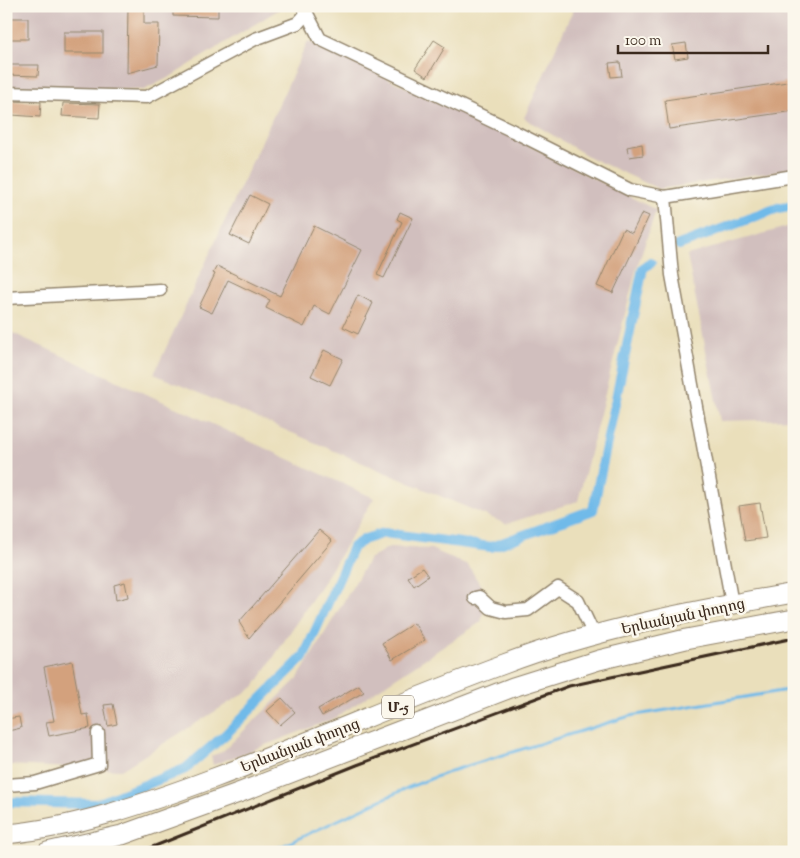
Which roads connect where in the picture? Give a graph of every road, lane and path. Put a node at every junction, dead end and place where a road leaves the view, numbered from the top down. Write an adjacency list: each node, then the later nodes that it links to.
1 (305, 10): 2 (street); 4 (street)
2 (6, 93)
3 (794, 176): 4 (street)
4 (665, 197): 9 (street)
5 (160, 290): 6 (street)
6 (6, 298)
7 (794, 593): 9 (highway, Երևանյան փողոց / Մ-5)
8 (475, 598): 11 (street)
9 (732, 604): 11 (highway, Երևանյան փողոց / Մ-5)
10 (794, 619): 15 (highway, Երևանյան փողոց / Մ-5)
11 (594, 635): 14 (highway, Երևանյան փողոց / Մ-5)
12 (98, 733): 13 (street)
13 (6, 785)
14 (6, 834)
15 (47, 852)

